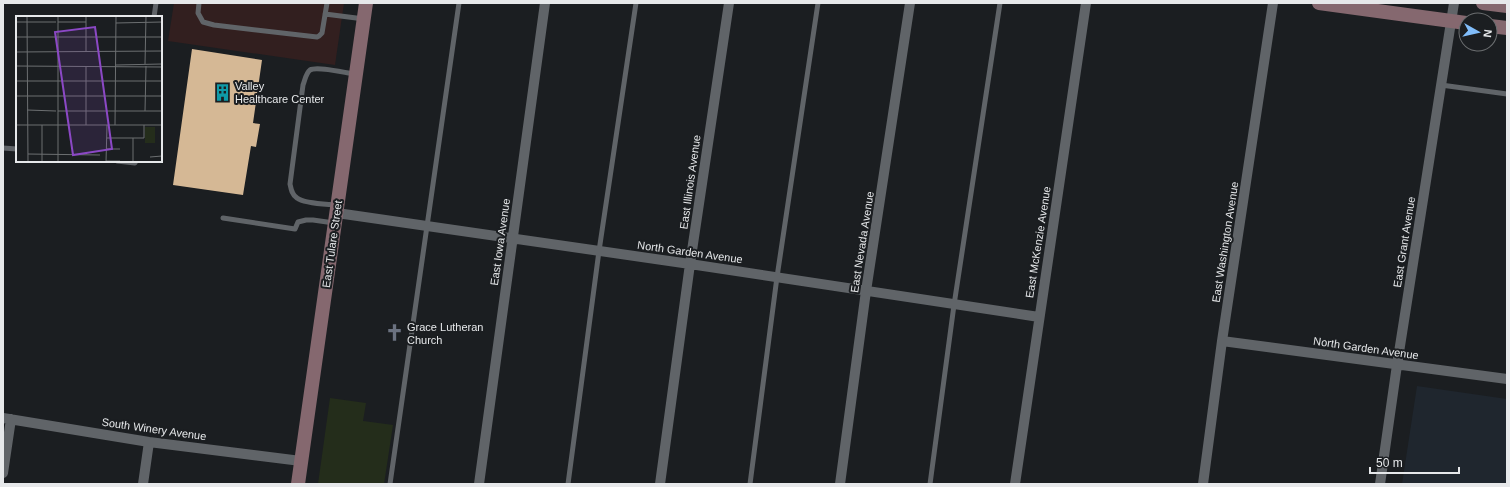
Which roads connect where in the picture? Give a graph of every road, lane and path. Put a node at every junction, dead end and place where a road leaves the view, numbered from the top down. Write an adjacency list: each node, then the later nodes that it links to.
1 (156, 3): 19 (lane)
2 (199, 3): 18 (lane)
3 (327, 3): 18 (lane)
4 (366, 3): 20 (main road, East Tulare Street)
5 (459, 3): 32 (lane)
6 (545, 3): 33 (street, East Iowa Avenue)
7 (636, 3): 34 (lane)
8 (729, 3): 35 (street, East Illinois Avenue)
9 (818, 3): 36 (lane)
10 (910, 3): 37 (street, East Nevada Avenue)
11 (1000, 3): 38 (lane)
12 (1086, 3): 39 (street, East McKenzie Avenue)
13 (1273, 3): 40 (street, East Washington Avenue)
14 (1319, 3): 21 (main road)
15 (1454, 3): 21 (street, East Grant Avenue)
16 (1483, 3): 17 (main road)
17 (1507, 6)
18 (325, 14): 20 (lane)
19 (154, 16)
20 (364, 19): 23 (main road, East Tulare Street)
21 (1451, 21): 22 (main road); 24 (street, East Grant Avenue)
22 (1458, 22)
23 (356, 74): 30 (main road, East Tulare Street); 30 (lane)
24 (1441, 85): 25 (lane); 41 (street, East Grant Avenue)
25 (1507, 94)
26 (3, 148): 27 (lane)
27 (16, 149)
28 (126, 162): 29 (lane)
29 (136, 162)
30 (337, 214): 31 (lane); 32 (street, North Garden Avenue); 45 (main road, East Tulare Street)
31 (223, 218)
32 (427, 225): 33 (street, North Garden Avenue); 49 (lane)
33 (513, 239): 34 (street, North Garden Avenue); 50 (street, East Iowa Avenue)
34 (599, 251): 35 (street, North Garden Avenue); 51 (lane)
35 (690, 264): 36 (street, North Garden Avenue); 52 (street, East Illinois Avenue)
36 (777, 278): 37 (street, North Garden Avenue); 53 (lane)
37 (866, 292): 38 (street, North Garden Avenue); 54 (street, East Nevada Avenue)
38 (954, 304): 39 (street, North Garden Avenue); 55 (lane)
39 (1038, 317): 56 (street, East McKenzie Avenue)
40 (1222, 341): 41 (street, North Garden Avenue); 57 (street, East Washington Avenue)
41 (1397, 365): 42 (street, North Garden Avenue); 58 (street, East Grant Avenue)
42 (1507, 380)
43 (7, 419): 44 (street, South Winery Avenue); 46 (street)
44 (149, 442): 45 (street, South Winery Avenue); 47 (street)
45 (301, 461): 48 (main road, East Tulare Street)
46 (3, 473)
47 (144, 484)
48 (298, 484)
49 (390, 484)
50 (479, 484)
51 (568, 484)
52 (660, 484)
53 (750, 484)
54 (840, 484)
55 (930, 484)
56 (1015, 484)
57 (1203, 484)
58 (1380, 484)

